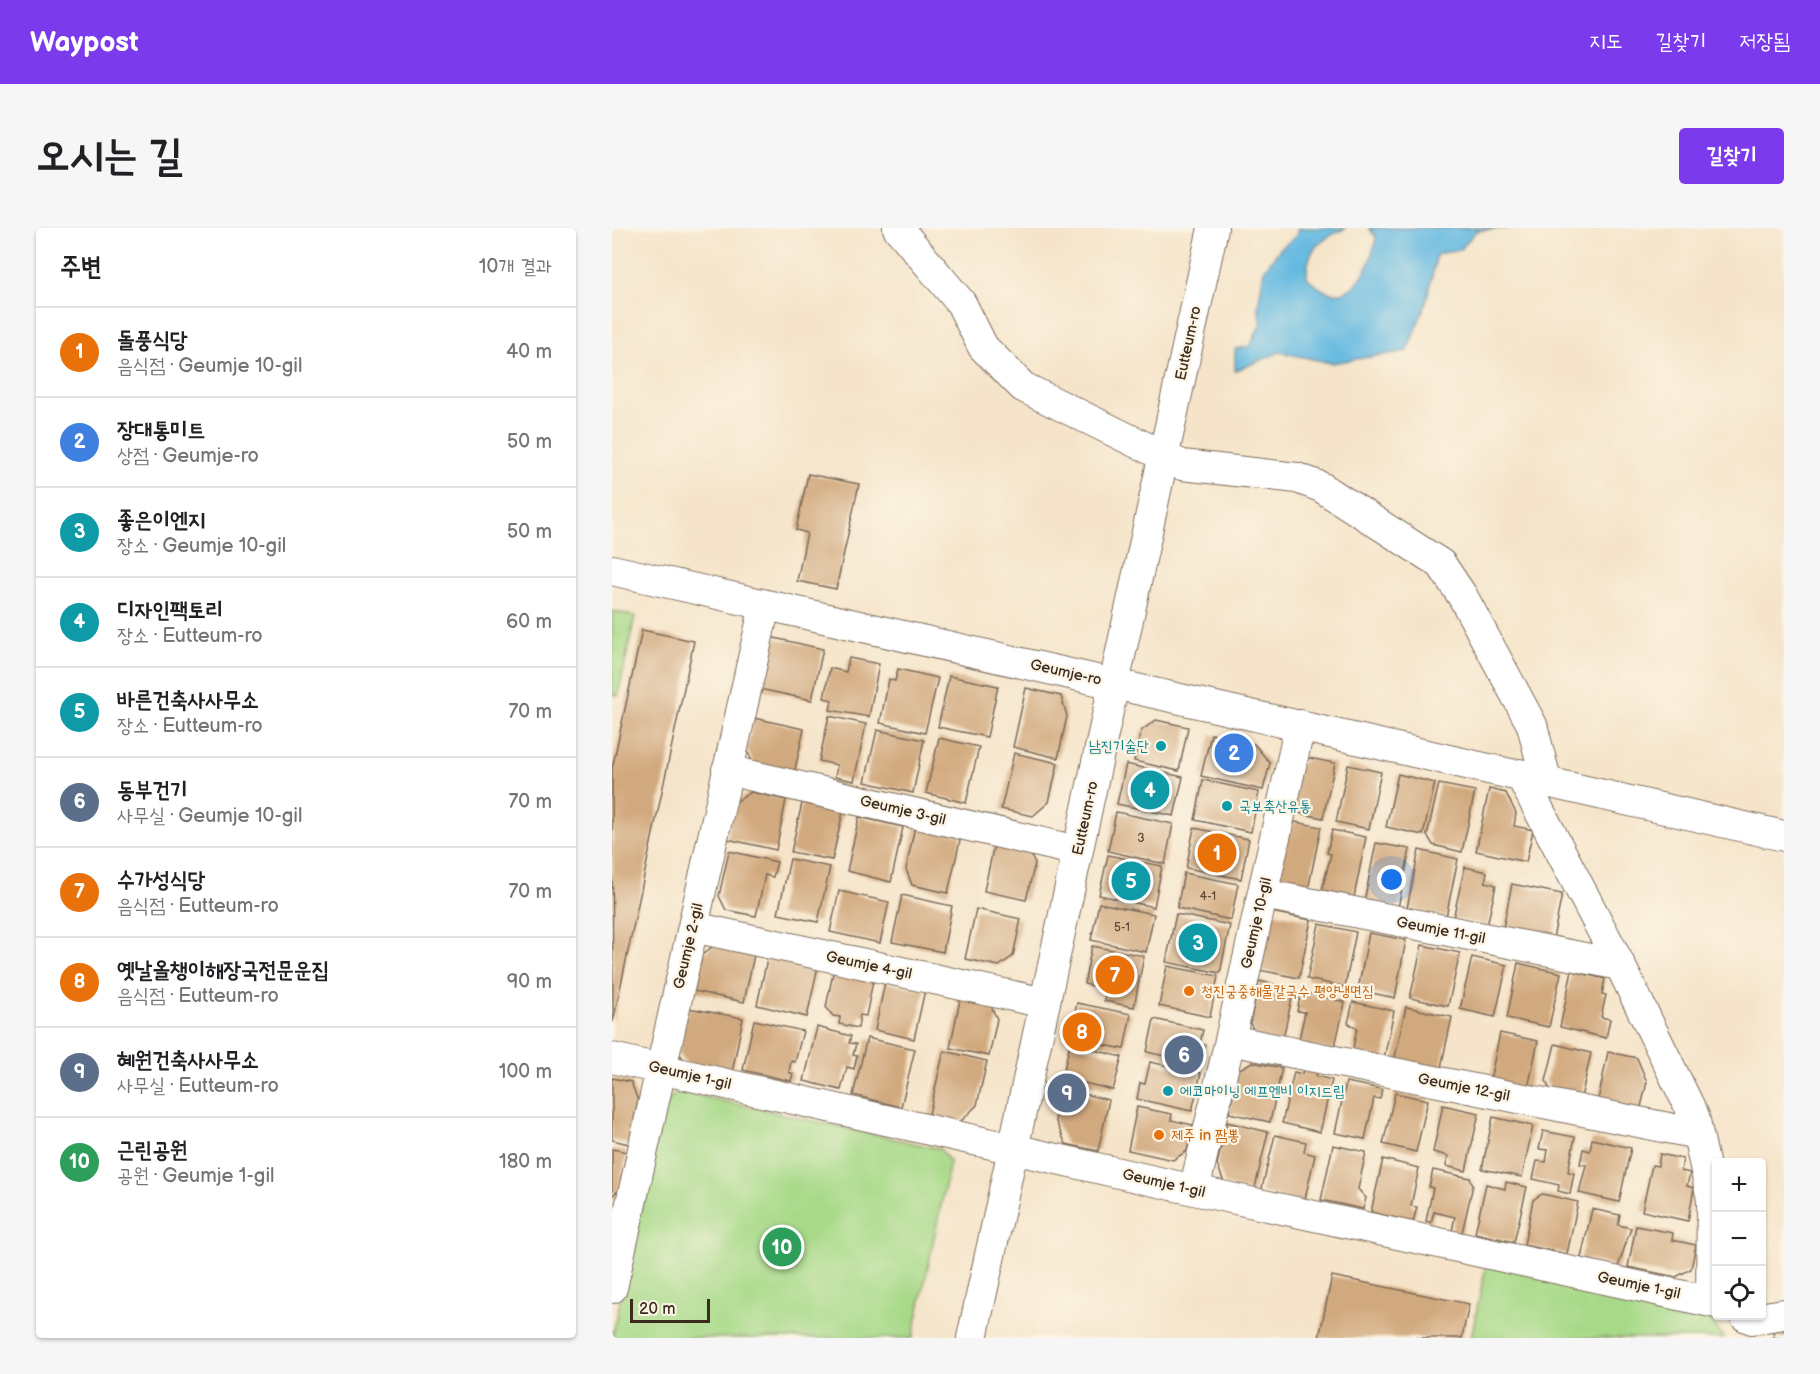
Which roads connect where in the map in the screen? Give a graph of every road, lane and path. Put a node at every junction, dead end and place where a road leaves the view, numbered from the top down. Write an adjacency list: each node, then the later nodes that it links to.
1 (898, 228): 3 (street)
2 (1214, 228): 3 (street, Eutteum-ro)
3 (1163, 458): 6 (street, Eutteum-ro); 9 (street)
4 (612, 570): 5 (street, Geumje-ro)
5 (765, 605): 6 (street, Geumje-ro); 8 (street, Geumje 2-gil)
6 (1114, 683): 7 (street, Geumje-ro); 11 (street, Eutteum-ro)
7 (1300, 725): 9 (street, Geumje-ro); 12 (street, Geumje 10-gil)
8 (728, 770): 11 (street, Geumje 3-gil); 13 (street, Geumje 2-gil)
9 (1533, 777): 10 (street, Geumje-ro); 14 (street)
10 (1784, 836)
11 (1078, 851): 15 (street, Eutteum-ro)
12 (1263, 894): 14 (street, Geumje 11-gil); 16 (street, Geumje 10-gil)
13 (693, 927): 15 (street, Geumje 4-gil); 18 (street, Geumje 2-gil)
14 (1620, 965): 19 (street)
15 (1045, 1003): 20 (street, Eutteum-ro)
16 (1230, 1040): 19 (street, Geumje 12-gil); 21 (street, Geumje 10-gil)
17 (612, 1058): 18 (street, Geumje 1-gil)
18 (660, 1068): 20 (street, Geumje 1-gil); 22 (street, Geumje 2-gil)
19 (1698, 1134): 23 (street)
20 (1013, 1149): 21 (street, Geumje 1-gil); 28 (street, Eutteum-ro)
21 (1194, 1190): 25 (street, Geumje 1-gil)
22 (619, 1222): 24 (street, Geumje 2-gil)
23 (1713, 1266)
24 (612, 1288)
25 (1712, 1302)
26 (1784, 1314): 27 (street)
27 (1766, 1317)
28 (972, 1338)

